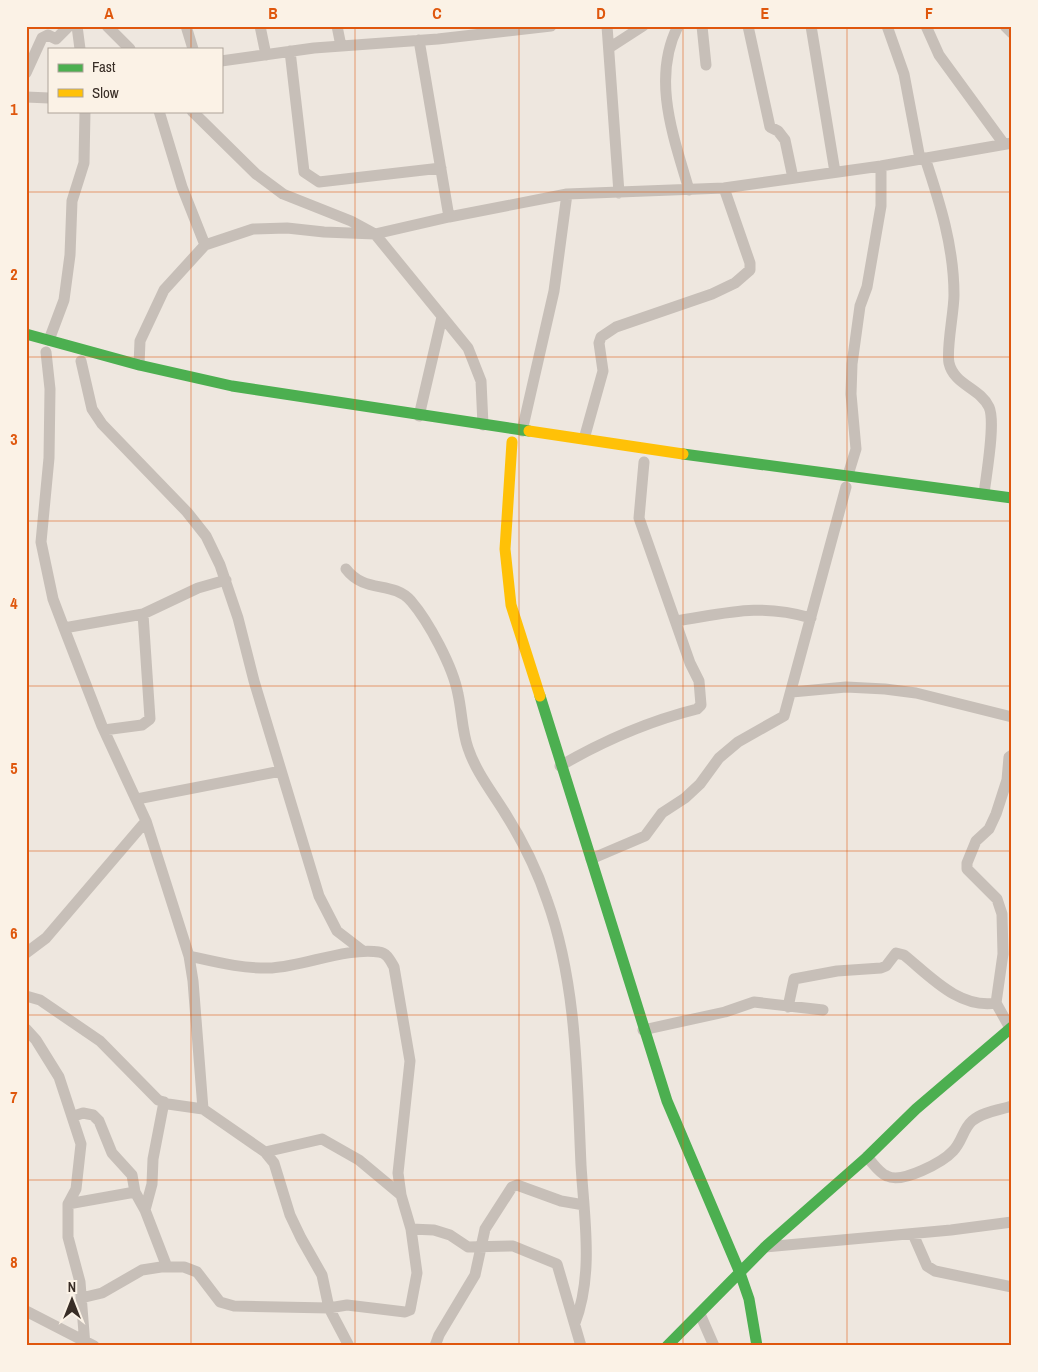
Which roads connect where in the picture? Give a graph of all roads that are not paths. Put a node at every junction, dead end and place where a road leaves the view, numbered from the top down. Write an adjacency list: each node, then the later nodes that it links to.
1 (69, 26): 28 (street)
2 (77, 26): 20 (street)
3 (107, 26): 21 (street)
4 (186, 26): 22 (street)
5 (260, 26): 25 (street)
6 (337, 26): 19 (street)
7 (551, 26): 18 (street)
8 (606, 26): 23 (street)
9 (643, 26): 23 (street)
10 (678, 26): 41 (street)
11 (702, 26): 27 (street)
12 (748, 26): 39 (street)
13 (811, 26): 38 (street)
14 (887, 26): 35 (street)
15 (926, 26): 34 (street)
16 (1005, 26): 17 (street)
17 (1012, 33)
18 (419, 40): 19 (street); 37 (street)
19 (341, 46): 24 (street)
20 (80, 48)
21 (129, 48)
22 (193, 48)
23 (609, 48): 42 (street)
24 (290, 51): 25 (street); 37 (street)
25 (266, 55): 26 (street)
26 (222, 61)
27 (706, 65)
28 (26, 73)
29 (26, 96): 30 (street)
30 (48, 98)
31 (85, 112): 49 (street)
32 (159, 112): 46 (street)
33 (193, 112): 45 (street)
34 (1009, 144): 35 (street)
35 (922, 158): 36 (street); 68 (street)
36 (882, 166): 38 (street); 65 (street)
37 (440, 168): 44 (street)
38 (835, 172): 39 (street)
39 (793, 178): 40 (street)
40 (724, 188): 41 (street); 61 (street)
41 (689, 190): 42 (street)
42 (619, 193): 43 (street)
43 (567, 194): 44 (street); 59 (street)
44 (449, 217): 45 (street)
45 (375, 234): 46 (street); 47 (street)
46 (204, 245): 53 (street)
47 (442, 317): 57 (street); 58 (street)
48 (26, 334): 49 (main road)
49 (49, 340): 53 (main road)
50 (33, 349): 51 (main road)
51 (55, 354): 52 (main road); 75 (street)
52 (82, 361): 54 (main road); 71 (street)
53 (140, 365): 55 (main road)
54 (100, 367)
55 (232, 386): 56 (main road); 57 (main road)
56 (301, 409)
57 (420, 416): 58 (main road)
58 (483, 425): 59 (main road)
59 (522, 431): 61 (main road)
60 (496, 440): 80 (main road)
61 (584, 440): 65 (main road)
62 (639, 462): 63 (main road); 74 (street)
63 (659, 463)
64 (728, 472): 67 (main road)
65 (848, 475): 66 (main road)
66 (885, 481): 67 (main road); 68 (main road)
67 (846, 487): 73 (street)
68 (984, 494): 69 (main road)
69 (1012, 498)
70 (346, 569): 104 (street)
71 (226, 580): 72 (street); 81 (street)
72 (143, 614): 75 (street); 78 (street)
73 (811, 618): 74 (street); 76 (street)
74 (676, 621): 80 (street)
75 (64, 628): 78 (street)
76 (792, 692): 77 (street); 84 (street)
77 (1012, 716)
78 (104, 730): 82 (street)
79 (1012, 755): 89 (street)
80 (560, 766): 84 (main road)
81 (282, 771): 82 (street); 85 (street)
82 (137, 799): 83 (street)
83 (146, 821): 86 (street); 87 (street)
84 (591, 859): 94 (main road)
85 (363, 951): 87 (street); 102 (street)
86 (26, 953)
87 (189, 956): 97 (street)
88 (26, 996): 95 (street)
89 (996, 1003): 90 (street); 92 (street)
90 (788, 1007): 91 (street); 94 (street)
91 (822, 1010)
92 (1011, 1028): 100 (main road)
93 (26, 1029): 98 (street)
94 (643, 1030): 112 (main road)
95 (164, 1102): 97 (street); 105 (street)
96 (1012, 1106): 100 (street)
97 (203, 1109): 99 (street)
98 (74, 1116): 101 (street); 103 (street)
99 (265, 1152): 102 (street); 115 (street)
100 (868, 1157): 109 (main road)
101 (136, 1192): 103 (street); 105 (street)
102 (401, 1195): 107 (street)
103 (68, 1204): 114 (street)
104 (584, 1205): 110 (street); 118 (street)
105 (145, 1210): 111 (street)
106 (1012, 1222): 108 (street)
107 (411, 1229): 110 (street); 115 (street)
108 (913, 1234): 109 (street); 113 (street)
109 (766, 1247): 112 (main road)
110 (481, 1248): 118 (street); 121 (street)
111 (167, 1267): 114 (street); 115 (street)
112 (740, 1273): 117 (main road); 125 (main road)
113 (1012, 1287)
114 (82, 1298): 119 (street)
115 (329, 1308): 120 (street)
116 (26, 1311): 119 (street)
117 (700, 1314): 123 (main road); 124 (street)
118 (575, 1323): 122 (street)
119 (88, 1344)
120 (350, 1346)
121 (435, 1346)
122 (581, 1346)
123 (667, 1346)
124 (714, 1346)
125 (756, 1346)

